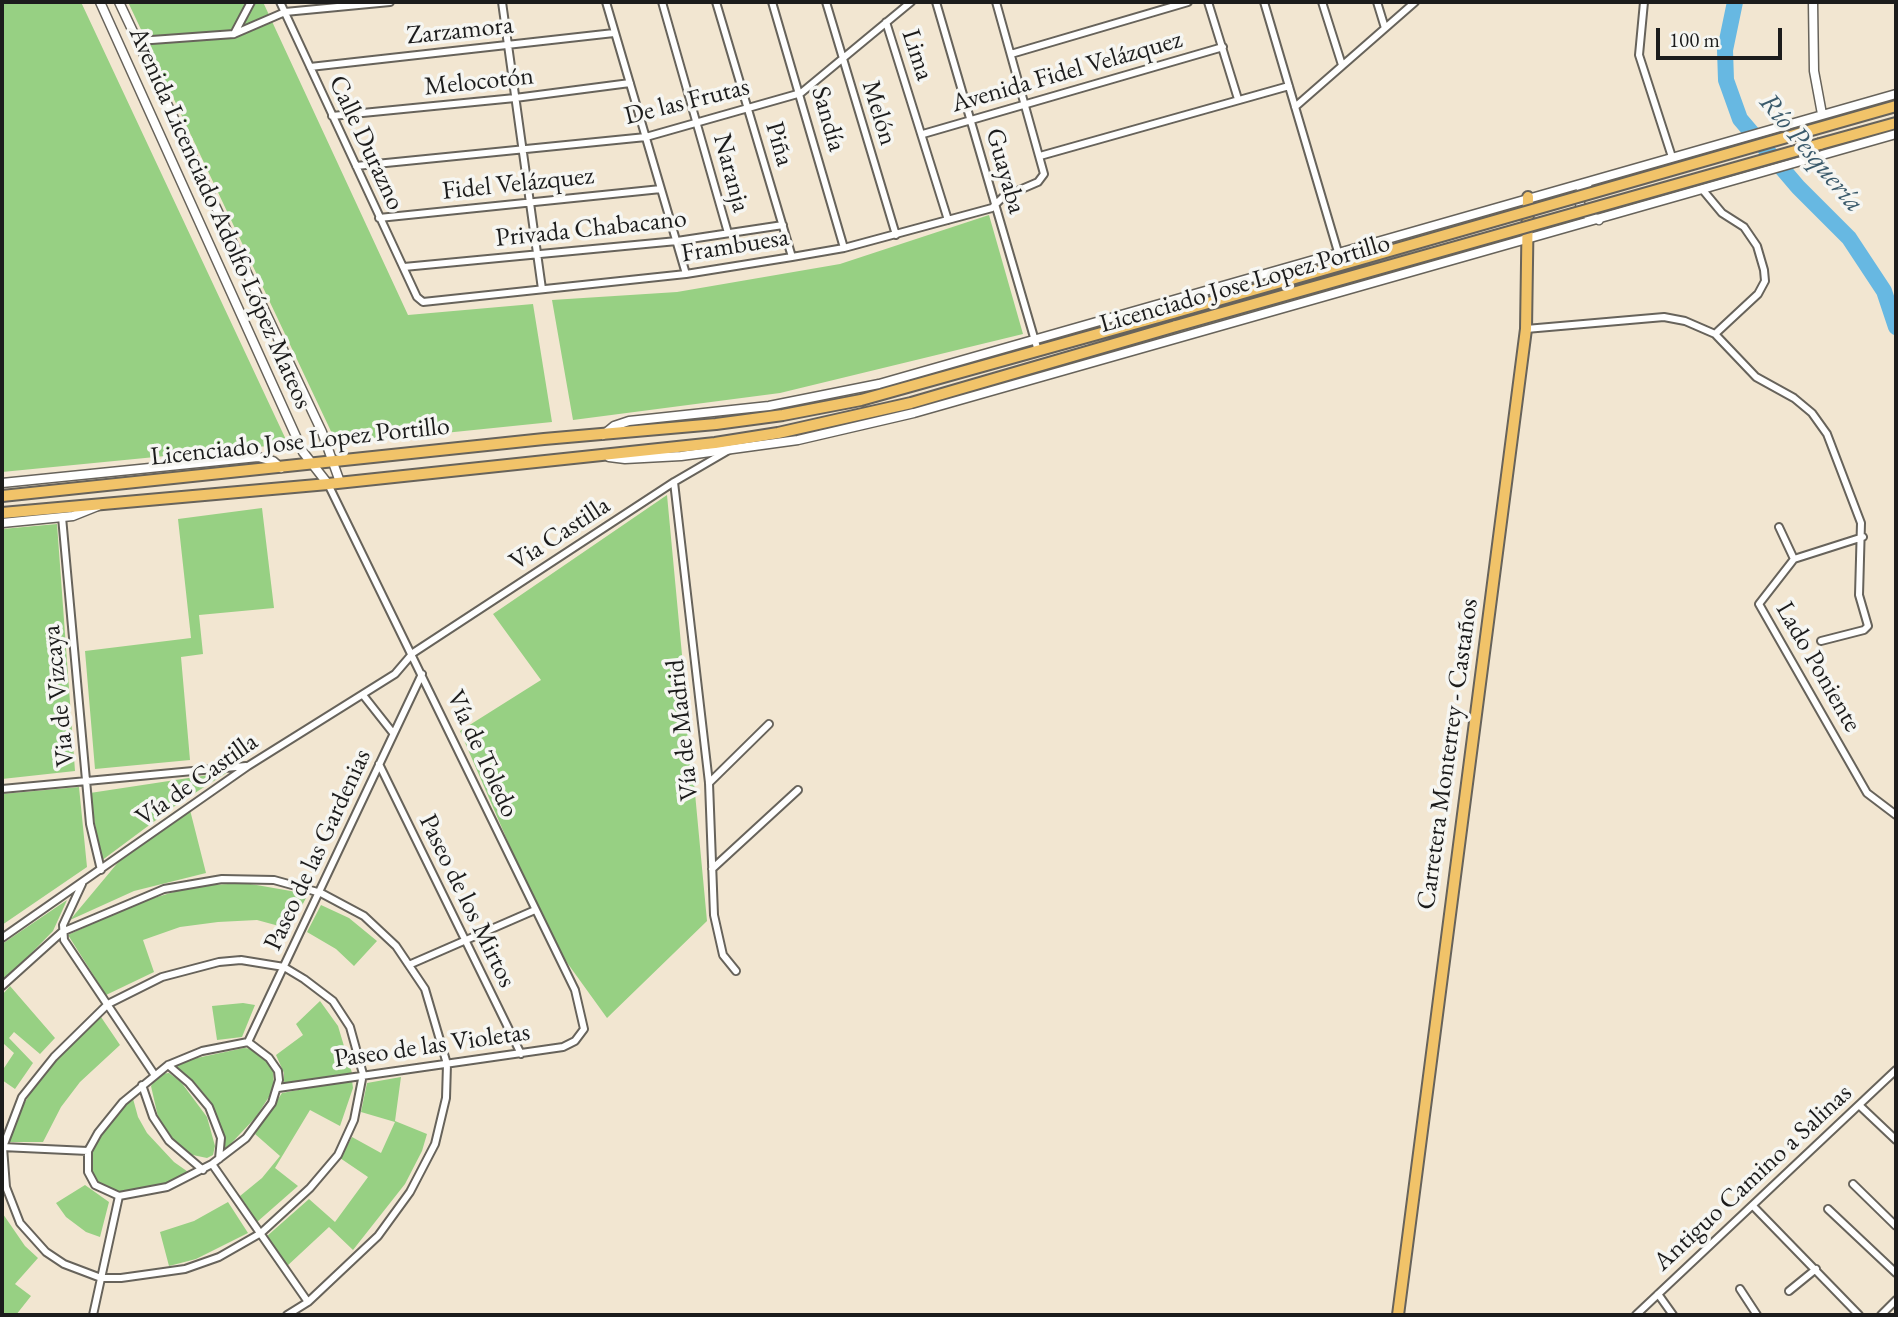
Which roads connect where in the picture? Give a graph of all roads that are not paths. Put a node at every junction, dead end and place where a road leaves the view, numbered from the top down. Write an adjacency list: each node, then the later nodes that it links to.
1 (100, 2): 88 (street, Avenida Licenciado Adolfo López Mateos)
2 (119, 2): 28 (street, Avenida Licenciado Adolfo López Mateos)
3 (251, 2): 27 (street)
4 (279, 2): 23 (street, Calle Durazno)
5 (390, 2): 23 (street)
6 (502, 2): 29 (street)
7 (606, 2): 26 (street)
8 (662, 2): 48 (street, Naranja)
9 (716, 2): 42 (street, Piña)
10 (772, 2): 37 (street, Sandía)
11 (826, 2): 32 (street, Melón)
12 (911, 2): 24 (street, De las Frutas)
13 (936, 2): 47 (street, Guayaba)
14 (1188, 2): 31 (street)
15 (1208, 2): 30 (street)
16 (1264, 2): 36 (street)
17 (1322, 2): 33 (street)
18 (1377, 2): 25 (street)
19 (1415, 2): 25 (street)
20 (1644, 2): 56 (street)
21 (1813, 2): 45 (street)
22 (999, 3): 31 (street)
23 (285, 12): 27 (street); 34 (street, Calle Durazno)
24 (886, 22): 32 (street, De las Frutas); 51 (street, Lima)
25 (1385, 29): 33 (street)
26 (614, 33): 29 (street, Zarzamora); 35 (street)
27 (234, 34): 28 (street)
28 (138, 41): 87 (street, Avenida Licenciado Adolfo López Mateos)
29 (508, 46): 34 (street, Zarzamora); 39 (street)
30 (1223, 47): 40 (street); 41 (street, Avenida Fidel Velázquez)
31 (1011, 54): 41 (street)
32 (843, 59): 37 (street, De las Frutas); 70 (street, Melón)
33 (1342, 65): 44 (street)
34 (310, 67): 46 (street, Calle Durazno)
35 (630, 83): 39 (street, Melocotón); 53 (street)
36 (1289, 86): 40 (street); 44 (street)
37 (800, 93): 42 (street, De las Frutas); 73 (street, Sandía)
38 (1896, 94): 45 (street)
39 (516, 98): 46 (street, Melocotón); 54 (street)
40 (1238, 99): 55 (street)
41 (1025, 103): 47 (street, Avenida Fidel Velázquez); 55 (street)
42 (748, 106): 48 (street, De las Frutas); 68 (street, Piña)
43 (1896, 106): 50 (main road, Licenciado Jose Lopez Portillo)
44 (1295, 107): 74 (street)
45 (1822, 114): 50 (street)
46 (332, 116): 57 (street, Calle Durazno)
47 (970, 121): 51 (street, Avenida Fidel Velázquez); 63 (street, Guayaba)
48 (697, 122): 53 (street, De las Frutas); 69 (street, Naranja)
49 (1896, 123): 86 (main road, Licenciado Jose Lopez Portillo, bridge)
50 (1800, 127): 56 (street, Licenciado Jose Lopez Portillo); 84 (main road, Licenciado Jose Lopez Portillo, bridge)
51 (923, 134): 66 (street, Lima)
52 (1896, 134): 59 (street, Licenciado Jose Lopez Portillo)
53 (646, 137): 54 (street, De las Frutas); 60 (street)
54 (524, 149): 57 (street, De las Frutas); 62 (street)
55 (1040, 156): 63 (street, Frambuesa)
56 (1672, 157): 58 (street, Licenciado Jose Lopez Portillo)
57 (356, 166): 65 (street, Calle Durazno)
58 (1591, 180): 61 (street, Licenciado Jose Lopez Portillo); 67 (street)
59 (1706, 188): 67 (street, Licenciado Jose Lopez Portillo); 83 (street)
60 (661, 189): 62 (street, Fidel Velázquez); 72 (street)
61 (1528, 198): 64 (street, Licenciado Jose Lopez Portillo); 71 (main road, Carretera Monterrey - Castaños)
62 (530, 200): 65 (street, Fidel Velázquez); 75 (street)
63 (995, 206): 66 (street, Frambuesa); 84 (street, Guayaba)
64 (1468, 214): 74 (street, Licenciado Jose Lopez Portillo); 76 (street)
65 (379, 219): 78 (street, Calle Durazno)
66 (947, 220): 70 (street, Frambuesa)
67 (1599, 220): 71 (street, Licenciado Jose Lopez Portillo)
68 (782, 225): 69 (street, Privada Chabacano); 77 (street, Piña)
69 (728, 233): 72 (street, Privada Chabacano)
70 (896, 235): 73 (street, Frambuesa)
71 (1529, 239): 76 (street, Licenciado Jose Lopez Portillo); 82 (main road, Carretera Monterrey - Castaños)
72 (677, 241): 75 (street, Privada Chabacano); 79 (street)
73 (844, 248): 77 (street, Frambuesa)
74 (1338, 252): 84 (street, Licenciado Jose Lopez Portillo)
75 (538, 255): 78 (street, Privada Chabacano); 80 (street)
76 (1473, 255): 85 (street, Licenciado Jose Lopez Portillo)
77 (792, 257): 79 (street, Frambuesa)
78 (404, 267): 81 (street, Calle Durazno)
79 (686, 274): 80 (street, Frambuesa)
80 (542, 289): 81 (street, Frambuesa)
81 (419, 300)
82 (1526, 329): 83 (street); 162 (main road, Carretera Monterrey - Castaños)
83 (1715, 334): 101 (street)
84 (1036, 345): 87 (main road, Licenciado Jose Lopez Portillo)
85 (730, 449): 86 (street, Licenciado Jose Lopez Portillo); 91 (street, Via Castilla)
86 (599, 453): 90 (main road, Licenciado Jose Lopez Portillo)
87 (335, 461): 88 (main road, Licenciado Jose Lopez Portillo); 90 (street, Avenida Licenciado Adolfo López Mateos)
88 (309, 464): 89 (main road, Licenciado Jose Lopez Portillo); 93 (street, Avenida Licenciado Adolfo López Mateos)
89 (281, 468): 92 (street); 94 (main road, Licenciado Jose Lopez Portillo)
90 (340, 482): 93 (main road, Licenciado Jose Lopez Portillo); 95 (street)
91 (674, 482): 104 (street, Via Castilla); 112 (street, Vía de Madrid)
92 (2, 483)
93 (328, 484): 95 (street, Vía de Toledo); 96 (main road, Licenciado Jose Lopez Portillo)
94 (2, 496)
95 (337, 497): 104 (street, Vía de Toledo)
96 (103, 503): 97 (main road, Licenciado Jose Lopez Portillo); 98 (street)
97 (2, 513)
98 (62, 517): 99 (street); 111 (street, Via de Vizcaya)
99 (2, 523)
100 (1779, 527): 102 (street)
101 (1863, 537): 102 (street, Lado Poniente); 103 (street)
102 (1794, 559): 115 (street, Lado Poniente)
103 (1821, 641)
104 (413, 653): 105 (street, Vía de Toledo); 106 (street, Vía de Castilla)
105 (422, 674): 108 (street, Paseo de las Gardenias); 120 (street, Vía de Toledo)
106 (363, 695): 108 (street); 110 (street, Vía de Castilla)
107 (769, 724): 112 (street)
108 (393, 733): 109 (street, Paseo de las Gardenias)
109 (379, 764): 119 (street, Paseo de las Gardenias); 123 (street, Paseo de los Mirtos)
110 (248, 766): 111 (street); 117 (street, Vía de Castilla)
111 (86, 780): 113 (street); 117 (street, Via de Vizcaya)
112 (709, 783): 116 (street, Vía de Madrid)
113 (2, 789)
114 (798, 790): 116 (street)
115 (1896, 816)
116 (712, 869): 126 (street, Vía de Madrid)
117 (101, 870): 118 (street, Vía de Castilla)
118 (82, 884): 121 (street); 122 (street, Vía de Castilla)
119 (321, 893): 121 (street); 124 (street); 125 (street, Paseo de las Gardenias)
120 (535, 910): 123 (street); 129 (street, Vía de Toledo)
121 (62, 932): 127 (street); 128 (street)
122 (2, 938)
123 (465, 939): 124 (street); 131 (street, Paseo de los Mirtos)
124 (411, 964): 132 (street)
125 (285, 967): 128 (street); 130 (street, Paseo de las Gardenias); 136 (street)
126 (736, 971)
127 (2, 986)
128 (108, 1004): 135 (street); 141 (street)
129 (584, 1029): 131 (street, Paseo de las Violetas)
130 (248, 1042): 133 (street); 138 (street)
131 (521, 1054): 132 (street, Paseo de las Violetas)
132 (447, 1064): 136 (street, Paseo de las Violetas); 159 (street)
133 (168, 1065): 135 (street); 143 (street)
134 (1896, 1070): 139 (street, Antiguo Camino a Salinas)
135 (154, 1074): 137 (street)
136 (363, 1074): 138 (street, Paseo de las Violetas); 151 (street)
137 (142, 1085): 142 (street); 145 (street)
138 (278, 1088): 143 (street)
139 (1859, 1105): 140 (street); 148 (street, Antiguo Camino a Salinas)
140 (1896, 1140)
141 (2, 1147): 142 (street); 154 (street)
142 (88, 1151): 147 (street)
143 (219, 1159): 144 (street)
144 (212, 1164): 145 (street); 151 (street)
145 (203, 1170): 147 (street)
146 (1853, 1184): 150 (street)
147 (119, 1196): 154 (street)
148 (1753, 1206): 152 (street); 157 (street, Antiguo Camino a Salinas)
149 (1828, 1209): 153 (street)
150 (1896, 1226)
151 (261, 1233): 154 (street); 159 (street)
152 (1816, 1269): 156 (street); 166 (street)
153 (1896, 1273)
154 (101, 1278): 160 (street)
155 (1740, 1289): 165 (street)
156 (1789, 1291)
157 (1658, 1294): 163 (street, Antiguo Camino a Salinas); 164 (street)
158 (1896, 1300): 167 (street)
159 (308, 1302): 161 (street)
160 (93, 1315)
161 (287, 1315)
162 (1398, 1315)
163 (1636, 1315)
164 (1673, 1315)
165 (1757, 1315)
166 (1859, 1315)
167 (1881, 1315)

